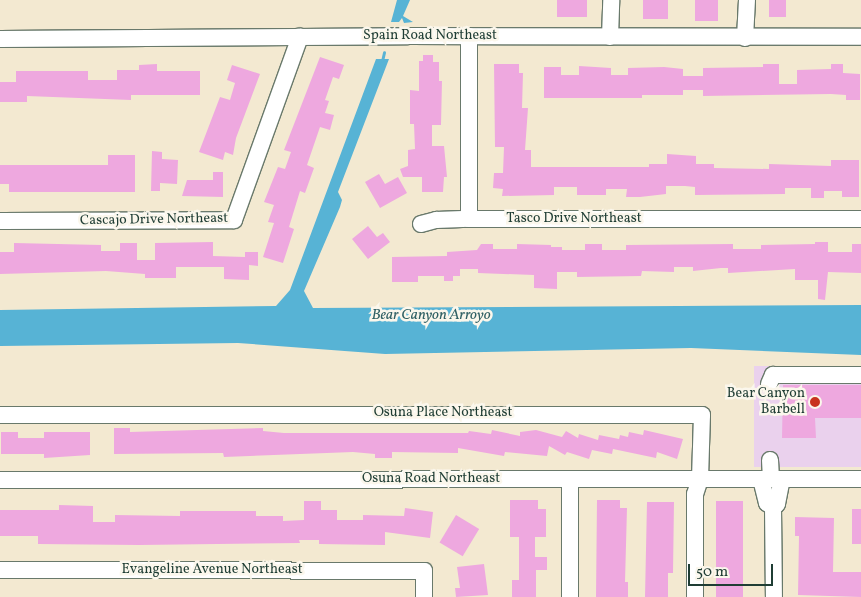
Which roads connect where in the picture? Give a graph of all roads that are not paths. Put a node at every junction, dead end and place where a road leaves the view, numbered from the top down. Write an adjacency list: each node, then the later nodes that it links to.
1 (611, 0): 5 (street)
2 (746, 0): 7 (street)
3 (469, 36): 4 (street, Spain Road Northeast); 5 (street, Spain Road Northeast); 9 (street)
4 (300, 37): 8 (street, Spain Road Northeast); 11 (street, Cascajo Drive Northeast)
5 (610, 37): 7 (street, Spain Road Northeast)
6 (861, 37): 7 (street, Spain Road Northeast)
7 (745, 38)
8 (0, 39)
9 (469, 219): 10 (street, Tasco Drive Northeast); 12 (street, Tasco Drive Northeast)
10 (861, 220)
11 (0, 221)
12 (422, 224)
13 (861, 375): 14 (street)
14 (769, 384)
15 (0, 415): 18 (street, Osuna Place Northeast)
16 (770, 460): 19 (street)
17 (570, 479): 18 (street, Osuna Road Northeast); 21 (street, Osuna Road Northeast); 24 (street)
18 (700, 479): 19 (street, Osuna Road Northeast); 25 (street, Osuna Place Northeast)
19 (771, 479): 20 (street, Osuna Road Northeast); 26 (street)
20 (861, 479)
21 (0, 480)
22 (0, 570): 23 (street, Evangeline Avenue Northeast)
23 (424, 597)
24 (570, 597)
25 (695, 597)
26 (774, 597)

